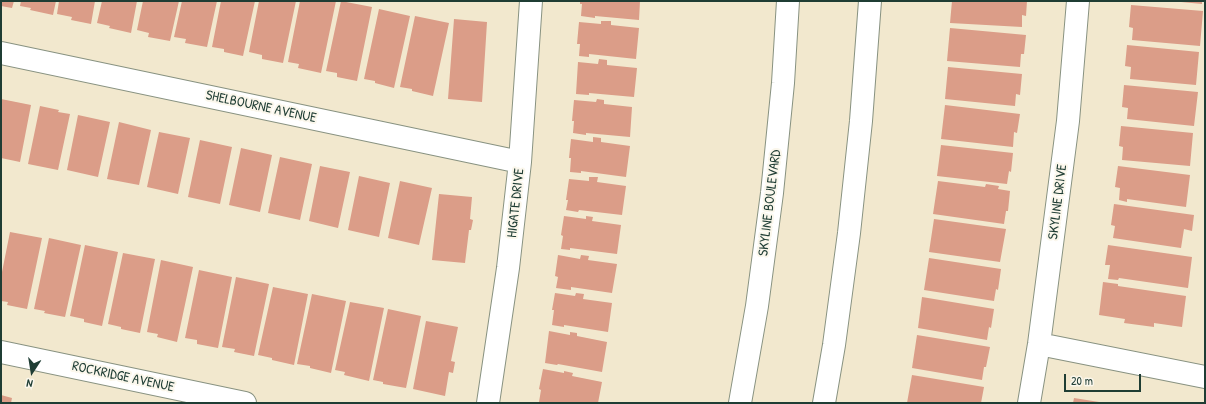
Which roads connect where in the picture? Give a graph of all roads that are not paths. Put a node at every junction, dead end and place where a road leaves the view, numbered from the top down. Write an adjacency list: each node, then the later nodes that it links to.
1 (531, 1): 6 (street, HIGATE DRIVE)
2 (788, 1): 12 (street, SKYLINE BOULEVARD)
3 (870, 1): 13 (street)
4 (1078, 1): 7 (street, SKYLINE DRIVE)
5 (1, 53): 6 (street, SHELBOURNE AVENUE)
6 (520, 162): 11 (street, HIGATE DRIVE)
7 (1039, 344): 9 (street); 14 (street, SKYLINE DRIVE)
8 (1, 352): 10 (street, ROCKRIDGE AVENUE)
9 (1205, 377)
10 (245, 403)
11 (488, 403)
12 (740, 403)
13 (824, 403)
14 (1029, 403)

